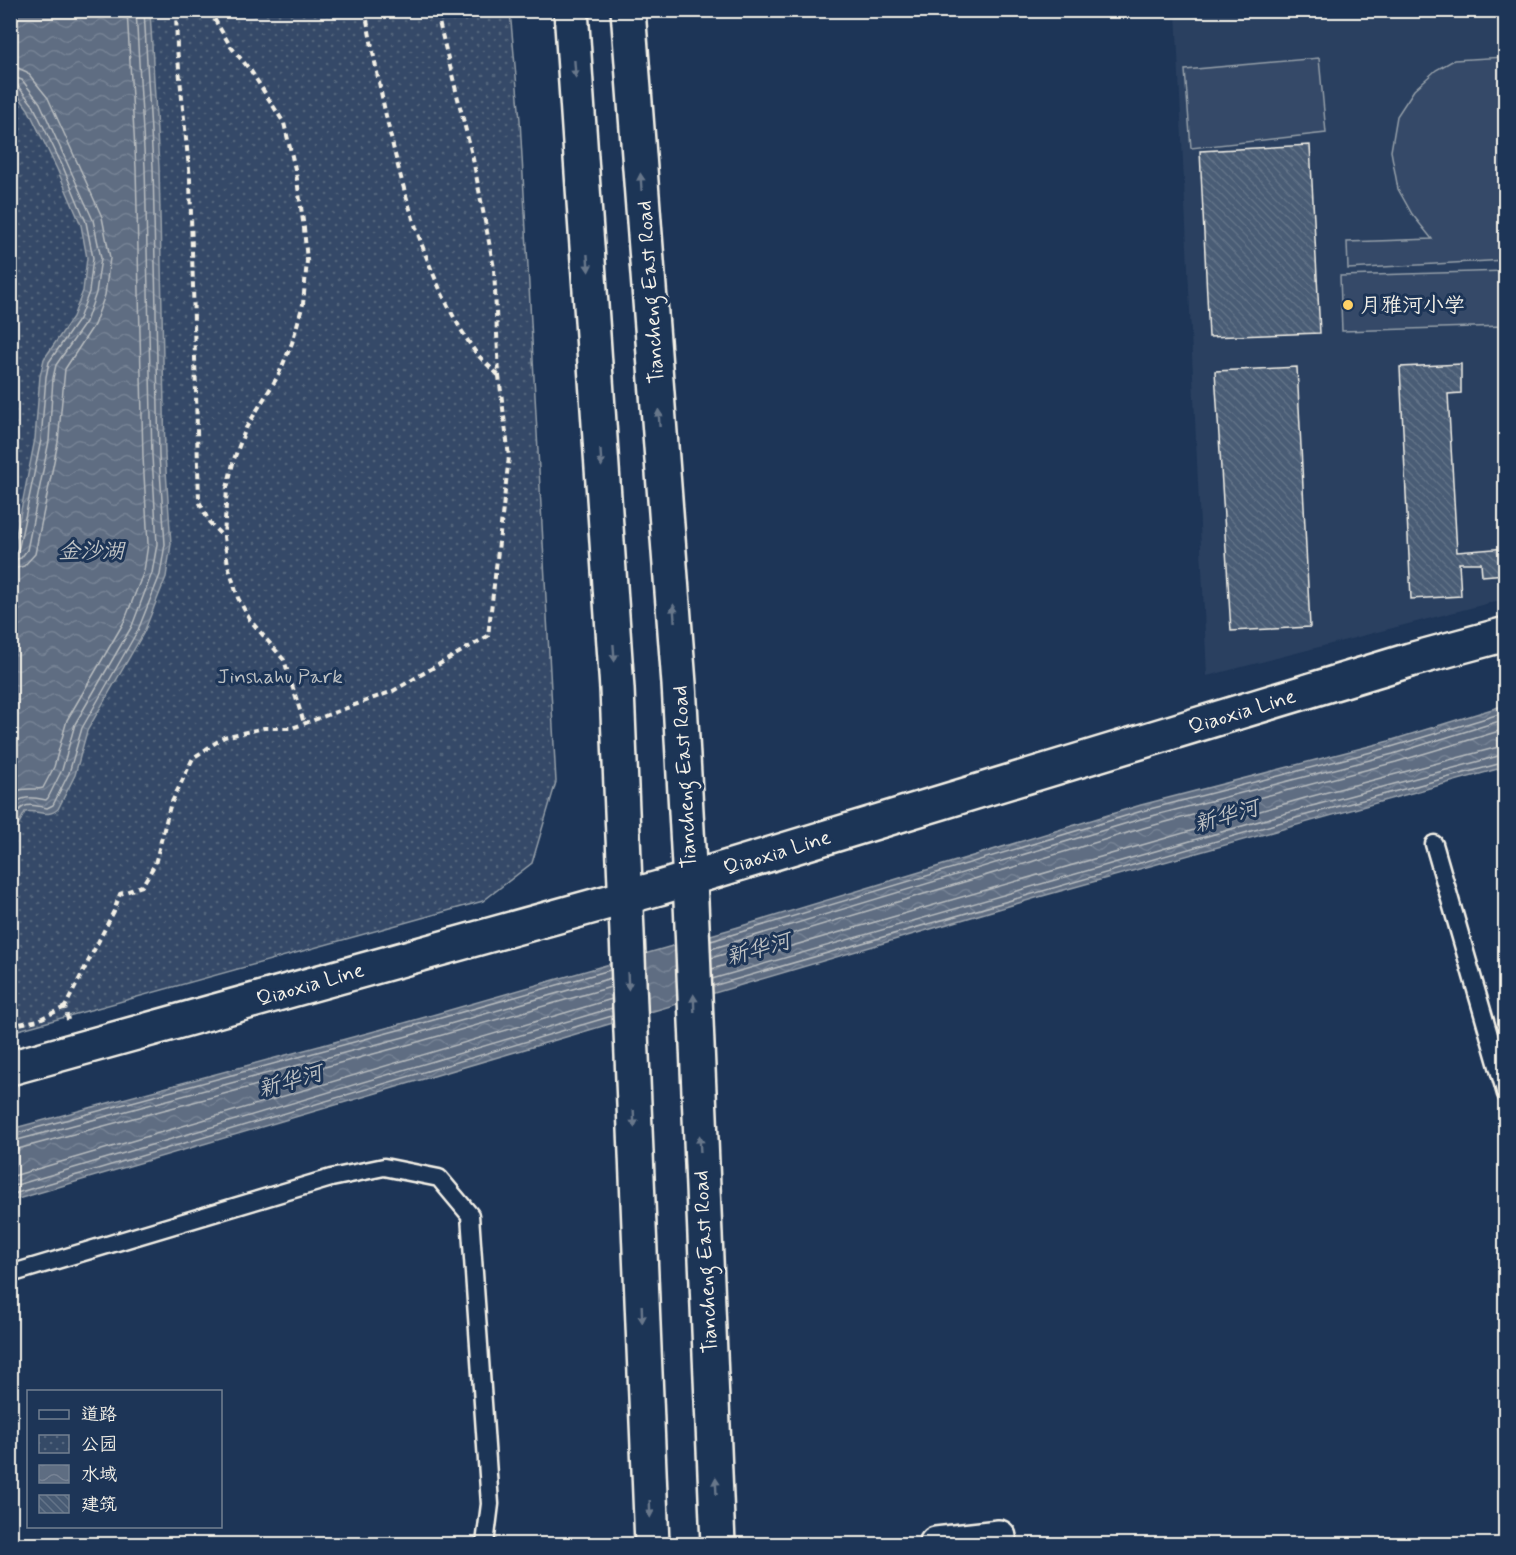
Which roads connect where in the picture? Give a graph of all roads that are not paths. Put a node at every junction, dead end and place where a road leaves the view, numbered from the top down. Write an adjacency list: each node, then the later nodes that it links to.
1 (571, 10): 6 (main road, one-way to 6)
2 (628, 10): 5 (main road, Tiancheng East Road, one-way to 2)
3 (1506, 634): 5 (main road, Qiaoxia Line)
4 (1434, 844): 8 (lane)
5 (690, 890): 6 (main road, Qiaoxia Line); 13 (main road, Tiancheng East Road, one-way to 5)
6 (625, 910): 7 (main road, Qiaoxia Line); 12 (main road, one-way to 12)
7 (10, 1068)
8 (1506, 1094)
9 (10, 1274): 11 (lane)
10 (999, 1537): 14 (main road)
11 (485, 1545)
12 (652, 1545)
13 (718, 1545)
14 (936, 1545)

